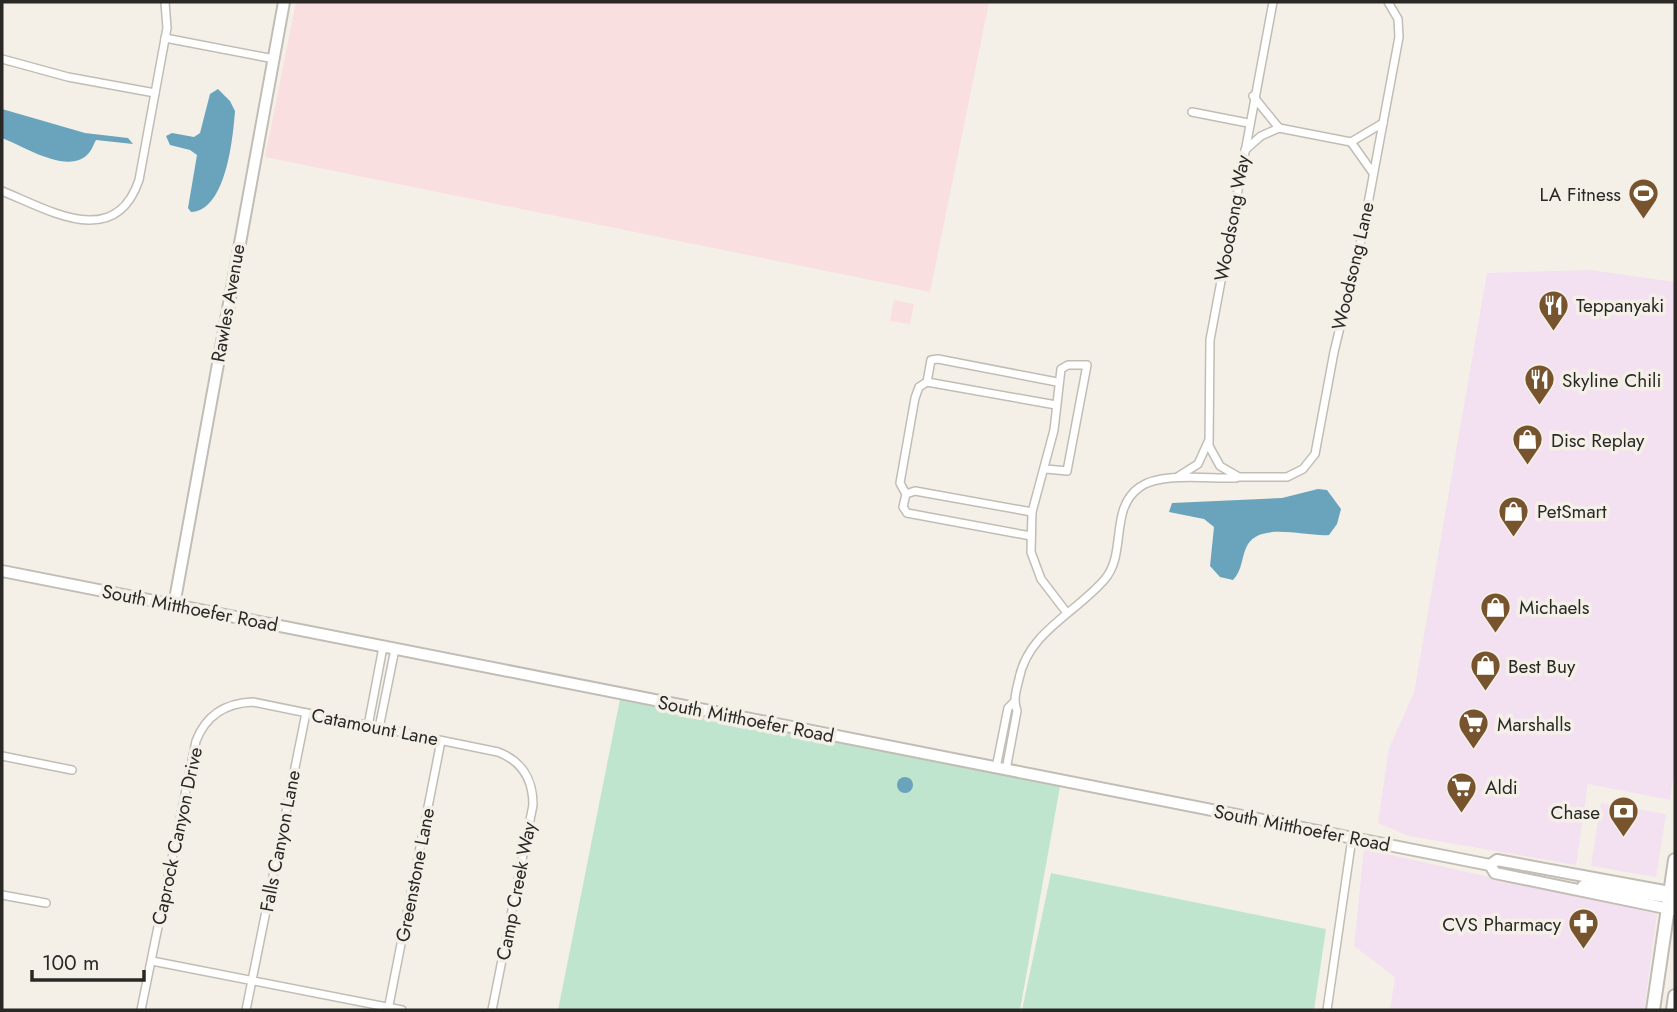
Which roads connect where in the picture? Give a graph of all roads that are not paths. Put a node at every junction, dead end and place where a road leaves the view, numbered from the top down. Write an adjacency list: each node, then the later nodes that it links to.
1 (165, 2): 5 (street)
2 (284, 2): 6 (main road, Rawles Avenue)
3 (1273, 2): 9 (street, Woodsong Way)
4 (1388, 2): 12 (street, Woodsong Lane)
5 (165, 38): 6 (street); 8 (street)
6 (274, 59): 29 (main road, Rawles Avenue)
7 (2, 60): 8 (street)
8 (155, 93): 17 (street)
9 (1253, 96): 11 (street, Woodsong Way); 13 (street)
10 (1192, 112): 11 (street)
11 (1248, 123): 15 (street, Woodsong Way)
12 (1383, 123): 14 (street); 16 (street, Woodsong Lane)
13 (1279, 128): 14 (street); 15 (street)
14 (1351, 142): 16 (street)
15 (1245, 150): 21 (street, Woodsong Way)
16 (1374, 173): 23 (street, Woodsong Lane)
17 (2, 191)
18 (927, 382): 19 (street); 20 (street); 25 (street)
19 (1057, 382): 20 (street); 22 (street)
20 (1056, 405): 22 (street)
21 (1208, 439): 23 (street); 24 (street)
22 (1046, 469): 26 (street)
23 (1244, 478): 24 (street, Woodsong Lane)
24 (1170, 479): 30 (street)
25 (906, 494): 26 (street); 27 (street)
26 (1032, 513): 27 (street)
27 (1031, 536): 30 (street)
28 (2, 571): 29 (main road, South Mitthoefer Road)
29 (174, 605): 31 (main road, South Mitthoefer Road)
30 (1066, 613): 38 (street)
31 (389, 648): 34 (street); 35 (street); 38 (main road, South Mitthoefer Road)
32 (219, 710): 33 (street, Catamount Lane); 47 (street, Caprock Canyon Drive)
33 (306, 713): 34 (street, Catamount Lane); 48 (street, Falls Canyon Lane)
34 (368, 726): 35 (street, Catamount Lane)
35 (379, 728): 36 (street, Catamount Lane)
36 (442, 741): 40 (street, Catamount Lane); 50 (street, Greenstone Lane)
37 (2, 756): 39 (street)
38 (1001, 769): 41 (main road, South Mitthoefer Road)
39 (72, 770)
40 (526, 773): 54 (street, Camp Creek Way)
41 (1352, 838): 43 (main road, South Mitthoefer Road); 55 (street)
42 (1675, 860): 45 (main road)
43 (1490, 865): 45 (main road, South Mitthoefer Road); 45 (main road, South Mitthoefer Road)
44 (2, 895): 46 (street)
45 (1672, 900): 56 (main road)
46 (46, 904)
47 (152, 961): 48 (street); 51 (street, Caprock Canyon Drive)
48 (252, 981): 50 (street); 52 (street, Falls Canyon Lane)
49 (1675, 996): 57 (main road)
50 (388, 1009): 53 (street)
51 (142, 1010)
52 (246, 1010)
53 (402, 1010)
54 (492, 1010)
55 (1327, 1010)
56 (1653, 1010)
57 (1673, 1010)

